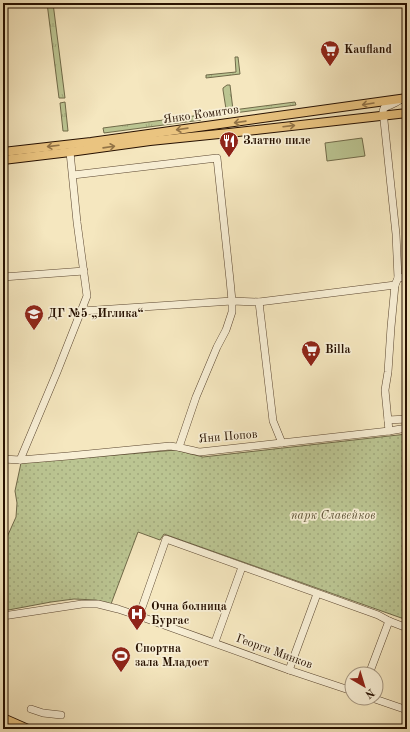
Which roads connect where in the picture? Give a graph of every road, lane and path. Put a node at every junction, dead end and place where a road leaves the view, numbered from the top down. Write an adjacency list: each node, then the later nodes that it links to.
1 (405, 98): 3 (street, Янко Комитов); 4 (main road, Янко Комитов, one-way to 4)
2 (407, 113): 3 (main road, Янко Комитов)
3 (383, 116): 5 (main road, Янко Комитов, one-way to 3); 11 (street)
4 (3, 152)
5 (70, 152): 6 (main road, Янко Комитов); 7 (street)
6 (3, 160)
7 (73, 175): 8 (street); 12 (street)
8 (84, 271): 9 (street); 14 (street)
9 (3, 277)
10 (407, 277): 11 (street)
11 (396, 282): 13 (street); 16 (street)
12 (232, 301): 13 (street); 14 (street); 20 (street)
13 (259, 302): 19 (street)
14 (82, 311): 22 (street)
15 (407, 419): 16 (street)
16 (388, 420): 18 (street)
17 (407, 428): 18 (street, Яни Попов)
18 (390, 431): 19 (street, Яни Попов)
19 (282, 443): 20 (street, Яни Попов)
20 (179, 447): 22 (street, Яни Попов)
21 (3, 459): 22 (street, Яни Попов)
22 (20, 460)
23 (242, 567): 24 (street); 26 (street); 29 (street)
24 (318, 594): 27 (street); 31 (street)
25 (3, 616): 26 (street, Георги Минков)
26 (139, 616): 29 (street, Георги Минков)
27 (388, 621): 28 (street); 30 (street)
28 (407, 628)
29 (215, 642): 31 (street, Георги Минков)
30 (372, 666)
31 (289, 670): 32 (street, Георги Минков)
32 (344, 688)
33 (384, 702): 35 (street)
34 (31, 709): 36 (street)
35 (407, 710)
36 (61, 715)
37 (3, 718): 38 (main road)
38 (28, 729)

